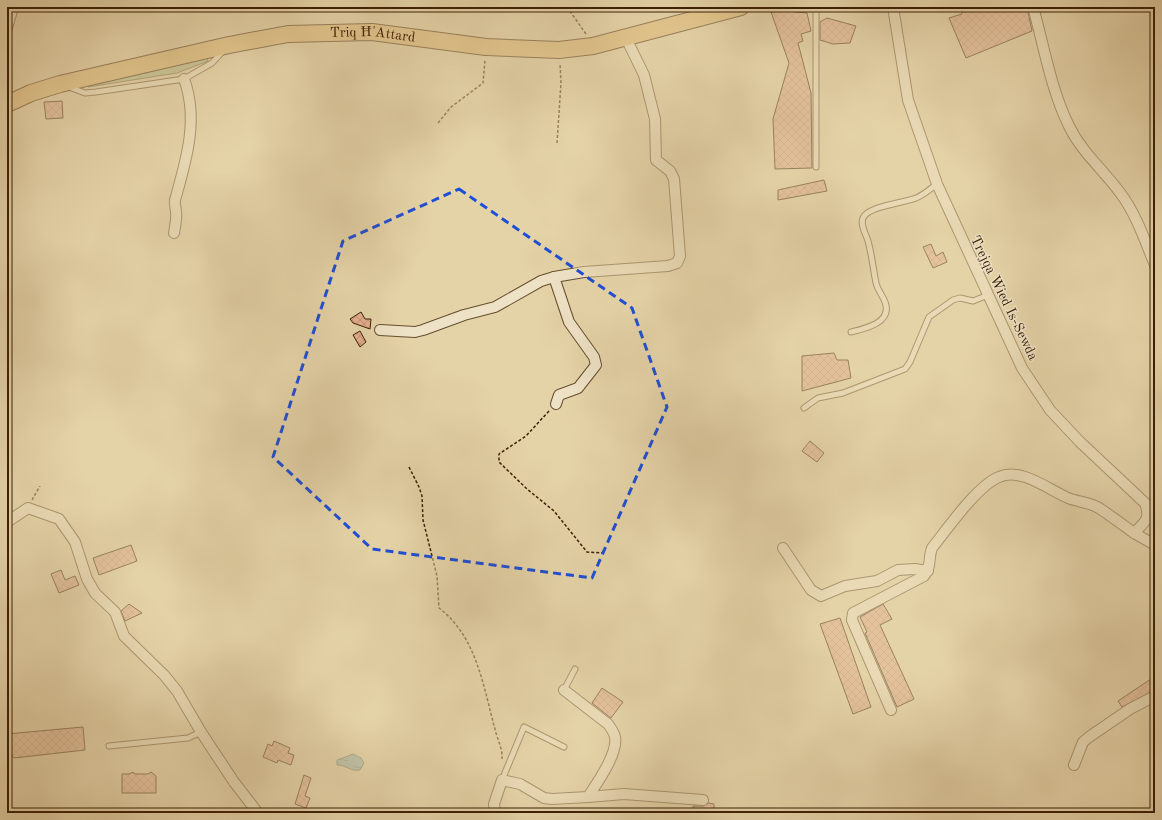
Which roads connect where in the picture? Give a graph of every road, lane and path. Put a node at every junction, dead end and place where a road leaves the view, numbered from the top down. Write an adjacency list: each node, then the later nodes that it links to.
1 (14, 7): 7 (street)
2 (567, 7): 10 (path)
3 (741, 7): 8 (main road, Triq Ħ'Attard)
4 (816, 7): 18 (lane)
5 (894, 7): 19 (street, Trejqa Wied Is-Sewda)
6 (1033, 7): 21 (street)
7 (7, 28)
8 (626, 38): 10 (main road, Triq Ħ'Attard); 22 (street)
9 (229, 45): 11 (main road, Triq Ħ'Attard); 13 (lane); 14 (main road, Triq Ħ'Attard)
10 (593, 46): 12 (main road, Triq Ħ'Attard)
11 (486, 47): 12 (main road, Triq Ħ'Attard); 16 (path)
12 (560, 50): 17 (path)
13 (184, 79): 14 (lane); 20 (street)
14 (60, 84): 15 (main road, Triq Ħ'Attard)
15 (7, 104)
16 (438, 123)
17 (557, 143)
18 (816, 167)
19 (937, 184): 23 (street, Trejqa Wied Is-Sewda); 25 (lane)
20 (174, 233)
21 (1155, 265)
22 (554, 277): 24 (street); 26 (street)
23 (988, 295): 27 (lane); 32 (street, Trejqa Wied Is-Sewda)
24 (380, 330)
25 (851, 332)
26 (556, 404): 35 (path)
27 (804, 408)
28 (409, 467): 45 (path)
29 (40, 486): 30 (path)
30 (28, 508): 31 (street); 41 (street)
31 (7, 522)
32 (1134, 533): 33 (street); 36 (street)
33 (1155, 545)
34 (783, 548): 36 (street)
35 (604, 553)
36 (928, 571): 40 (street)
37 (575, 669): 38 (lane)
38 (564, 690): 46 (street)
39 (1155, 696): 44 (street)
40 (891, 710)
41 (201, 732): 42 (lane); 48 (street)
42 (109, 746)
43 (564, 747): 45 (lane)
44 (1074, 765)
45 (502, 780): 46 (street); 49 (street)
46 (588, 796): 47 (street)
47 (703, 800)
48 (258, 813)
49 (495, 813)

